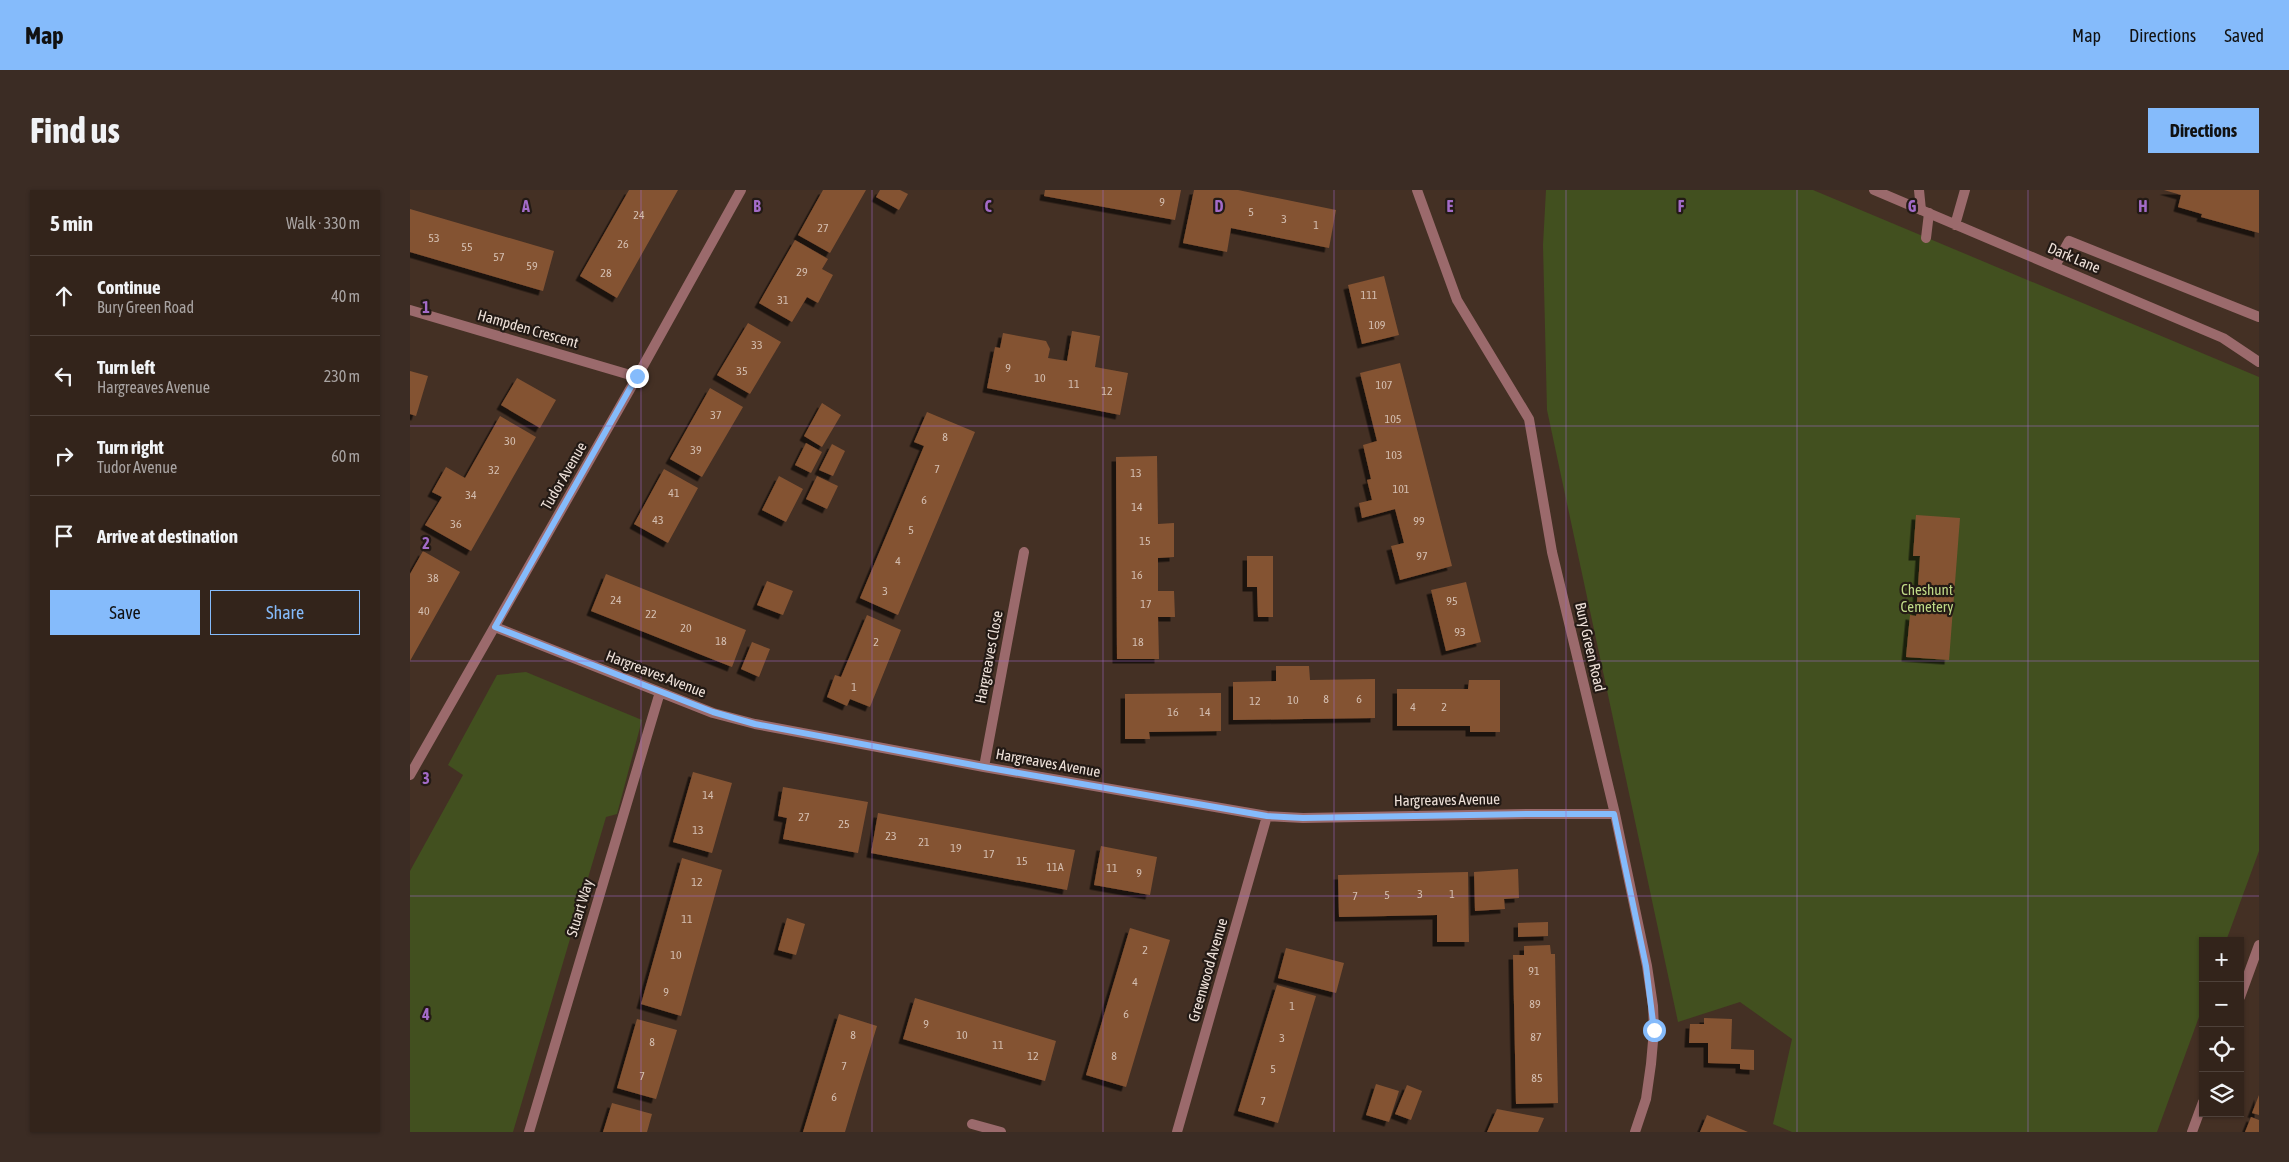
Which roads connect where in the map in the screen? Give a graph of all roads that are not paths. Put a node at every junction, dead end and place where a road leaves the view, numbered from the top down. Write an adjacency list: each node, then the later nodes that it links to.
1 (741, 190): 13 (street, Tudor Avenue)
2 (1417, 190): 19 (street, Bury Green Road)
3 (1874, 190): 6 (street, Dark Lane)
4 (1919, 190): 6 (street)
5 (1965, 190): 7 (street)
6 (1925, 211): 7 (street, Dark Lane); 8 (street)
7 (1955, 225): 9 (street, Dark Lane)
8 (1926, 238)
9 (2055, 266): 11 (street); 12 (street, Dark Lane)
10 (410, 310): 13 (street, Hampden Crescent)
11 (2259, 317)
12 (2259, 362)
13 (637, 376): 15 (street, Tudor Avenue)
14 (1024, 552): 17 (street, Hargreaves Close)
15 (495, 627): 16 (street, Hargreaves Avenue); 18 (street, Tudor Avenue)
16 (660, 692): 17 (street, Hargreaves Avenue); 25 (street, Stuart Way)
17 (984, 767): 20 (street, Hargreaves Avenue)
18 (410, 774)
19 (1614, 814): 20 (street, Hargreaves Avenue); 28 (street, Bury Green Road)
20 (1267, 816): 27 (street, Greenwood Avenue)
21 (2259, 945): 22 (street)
22 (2244, 987)
23 (2199, 1113): 29 (street)
24 (972, 1124): 26 (street)
25 (529, 1132)
26 (1001, 1132)
27 (1177, 1132)
28 (1635, 1132)
29 (2192, 1132)

